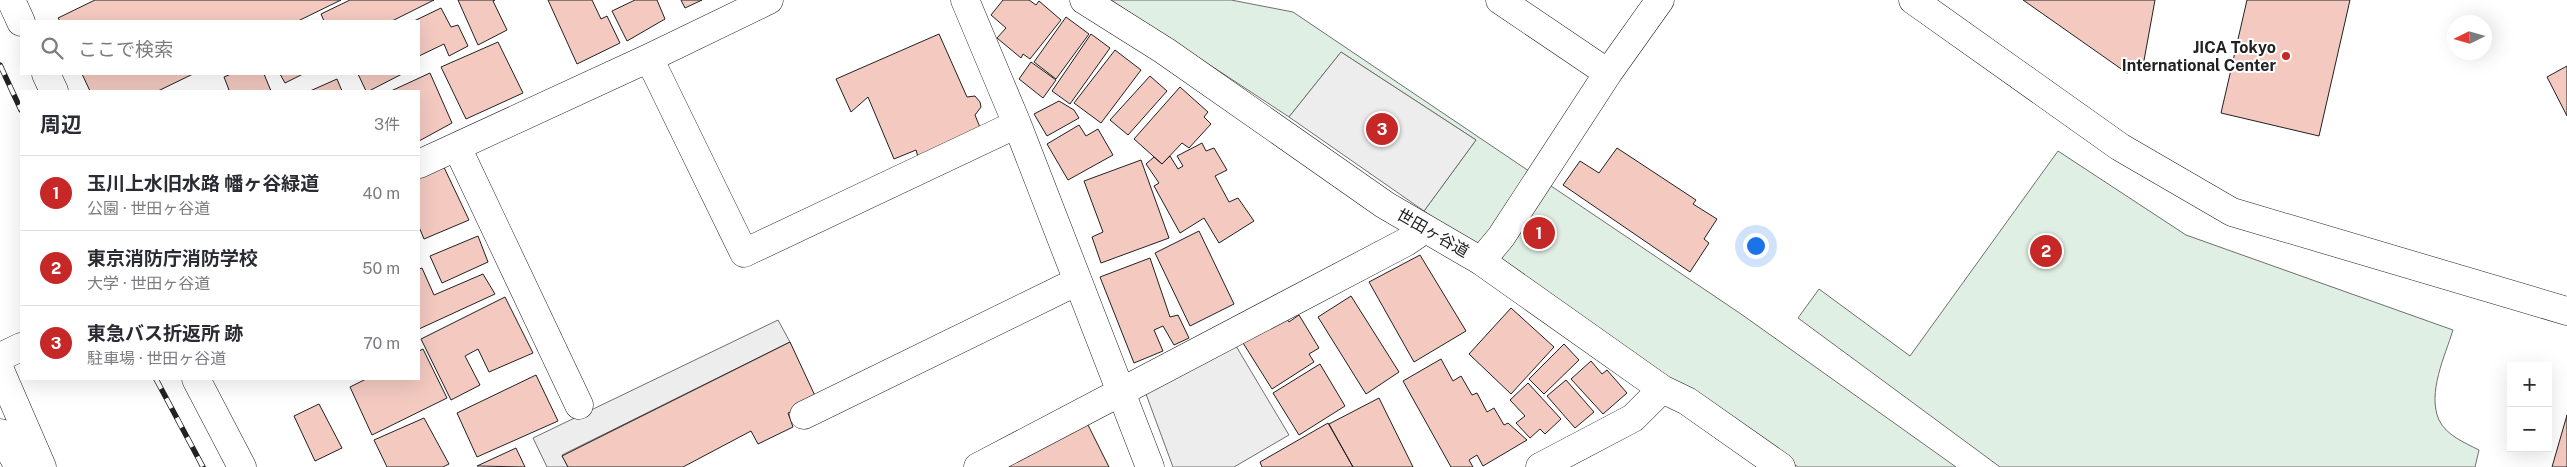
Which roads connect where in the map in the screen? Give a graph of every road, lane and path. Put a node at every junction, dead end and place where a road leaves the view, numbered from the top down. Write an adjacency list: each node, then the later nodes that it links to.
1 (11, 0): 8 (main road)
2 (769, 0): 9 (main road)
3 (965, 0): 13 (main road)
4 (1084, 0): 16 (main road, 世田ヶ谷道)
5 (1500, 0): 10 (main road)
6 (1660, 0): 10 (main road)
7 (1913, 0): 19 (main road)
8 (20, 20)
9 (649, 58): 13 (main road); 14 (main road)
10 (1608, 73): 17 (main road)
11 (46, 75): 12 (main road)
12 (54, 90)
13 (1017, 124): 18 (main road)
14 (457, 147): 15 (main road); 26 (main road)
15 (420, 164)
16 (1425, 229): 17 (main road, 世田ヶ谷道); 25 (main road)
17 (1481, 261): 24 (main road, 世田ヶ谷道)
18 (1078, 281): 25 (main road); 27 (main road)
19 (2567, 311)
20 (20, 347): 21 (main road)
21 (0, 357)
22 (0, 370): 30 (main road)
23 (197, 380): 31 (main road)
24 (1662, 388): 34 (main road); 35 (main road, 世田ヶ谷道)
25 (1121, 392): 32 (main road); 33 (main road)
26 (579, 405)
27 (804, 415)
28 (0, 433): 29 (main road)
29 (19, 467)
30 (42, 467)
31 (242, 467)
32 (978, 467)
33 (1150, 467)
34 (1540, 467)
35 (1781, 467)

